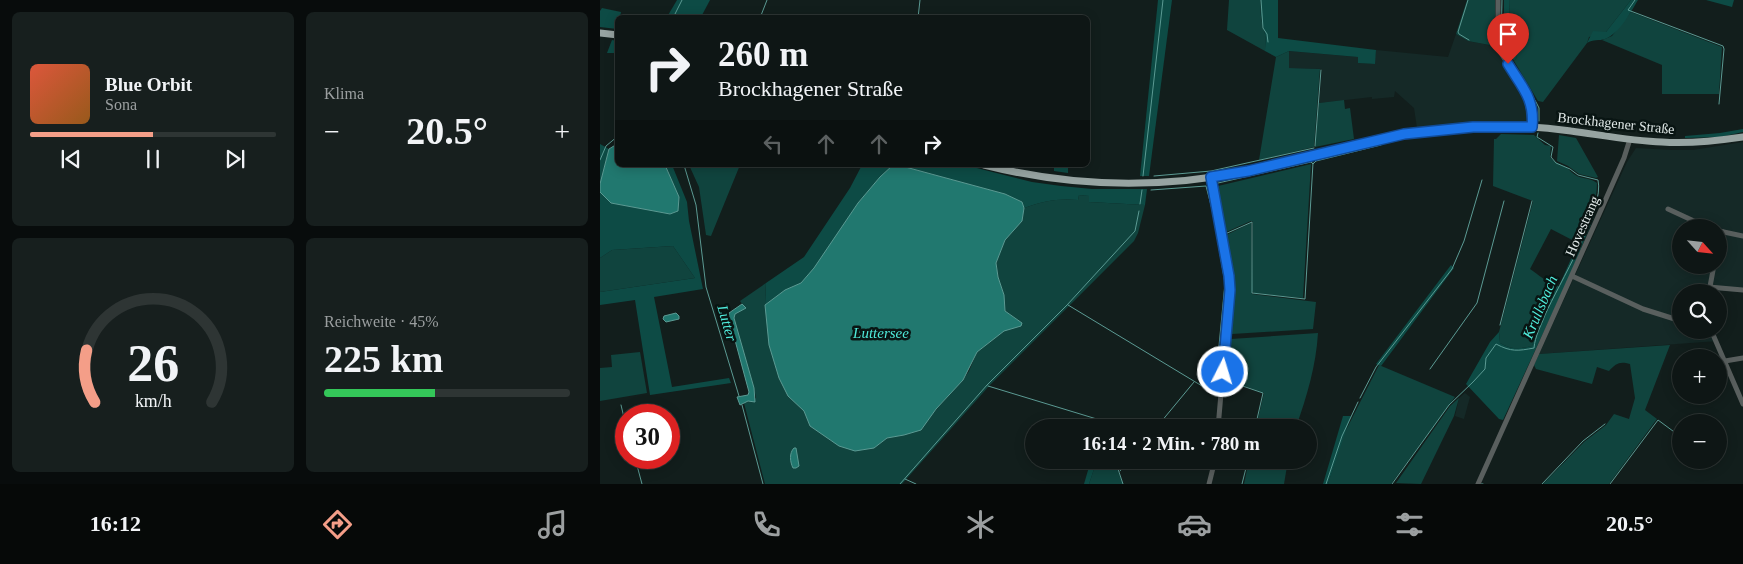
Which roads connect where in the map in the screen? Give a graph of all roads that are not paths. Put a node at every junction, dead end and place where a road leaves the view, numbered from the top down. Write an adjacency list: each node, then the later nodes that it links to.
1 (1498, 0): 4 (street)
2 (600, 33): 3 (main road)
3 (615, 35)
4 (1532, 127): 6 (main road, Brockhagener Straße); 8 (main road, Brockhagener Straße)
5 (1743, 136): 6 (main road, Brockhagener Straße)
6 (1630, 139): 13 (street, Hovestrang)
7 (993, 167): 8 (main road, Brockhagener Straße)
8 (1211, 177): 21 (street)
9 (1668, 210): 10 (street)
10 (1688, 219)
11 (1728, 233): 12 (street)
12 (1743, 236)
13 (1572, 276): 16 (street); 24 (street, Hovestrang)
14 (1727, 290): 15 (street)
15 (1743, 290)
16 (1672, 318)
17 (1743, 358): 18 (street)
18 (1727, 360)
19 (1727, 365): 20 (street)
20 (1743, 404)
21 (1219, 419)
22 (1213, 469): 23 (street)
23 (1209, 484)
24 (1478, 484)

